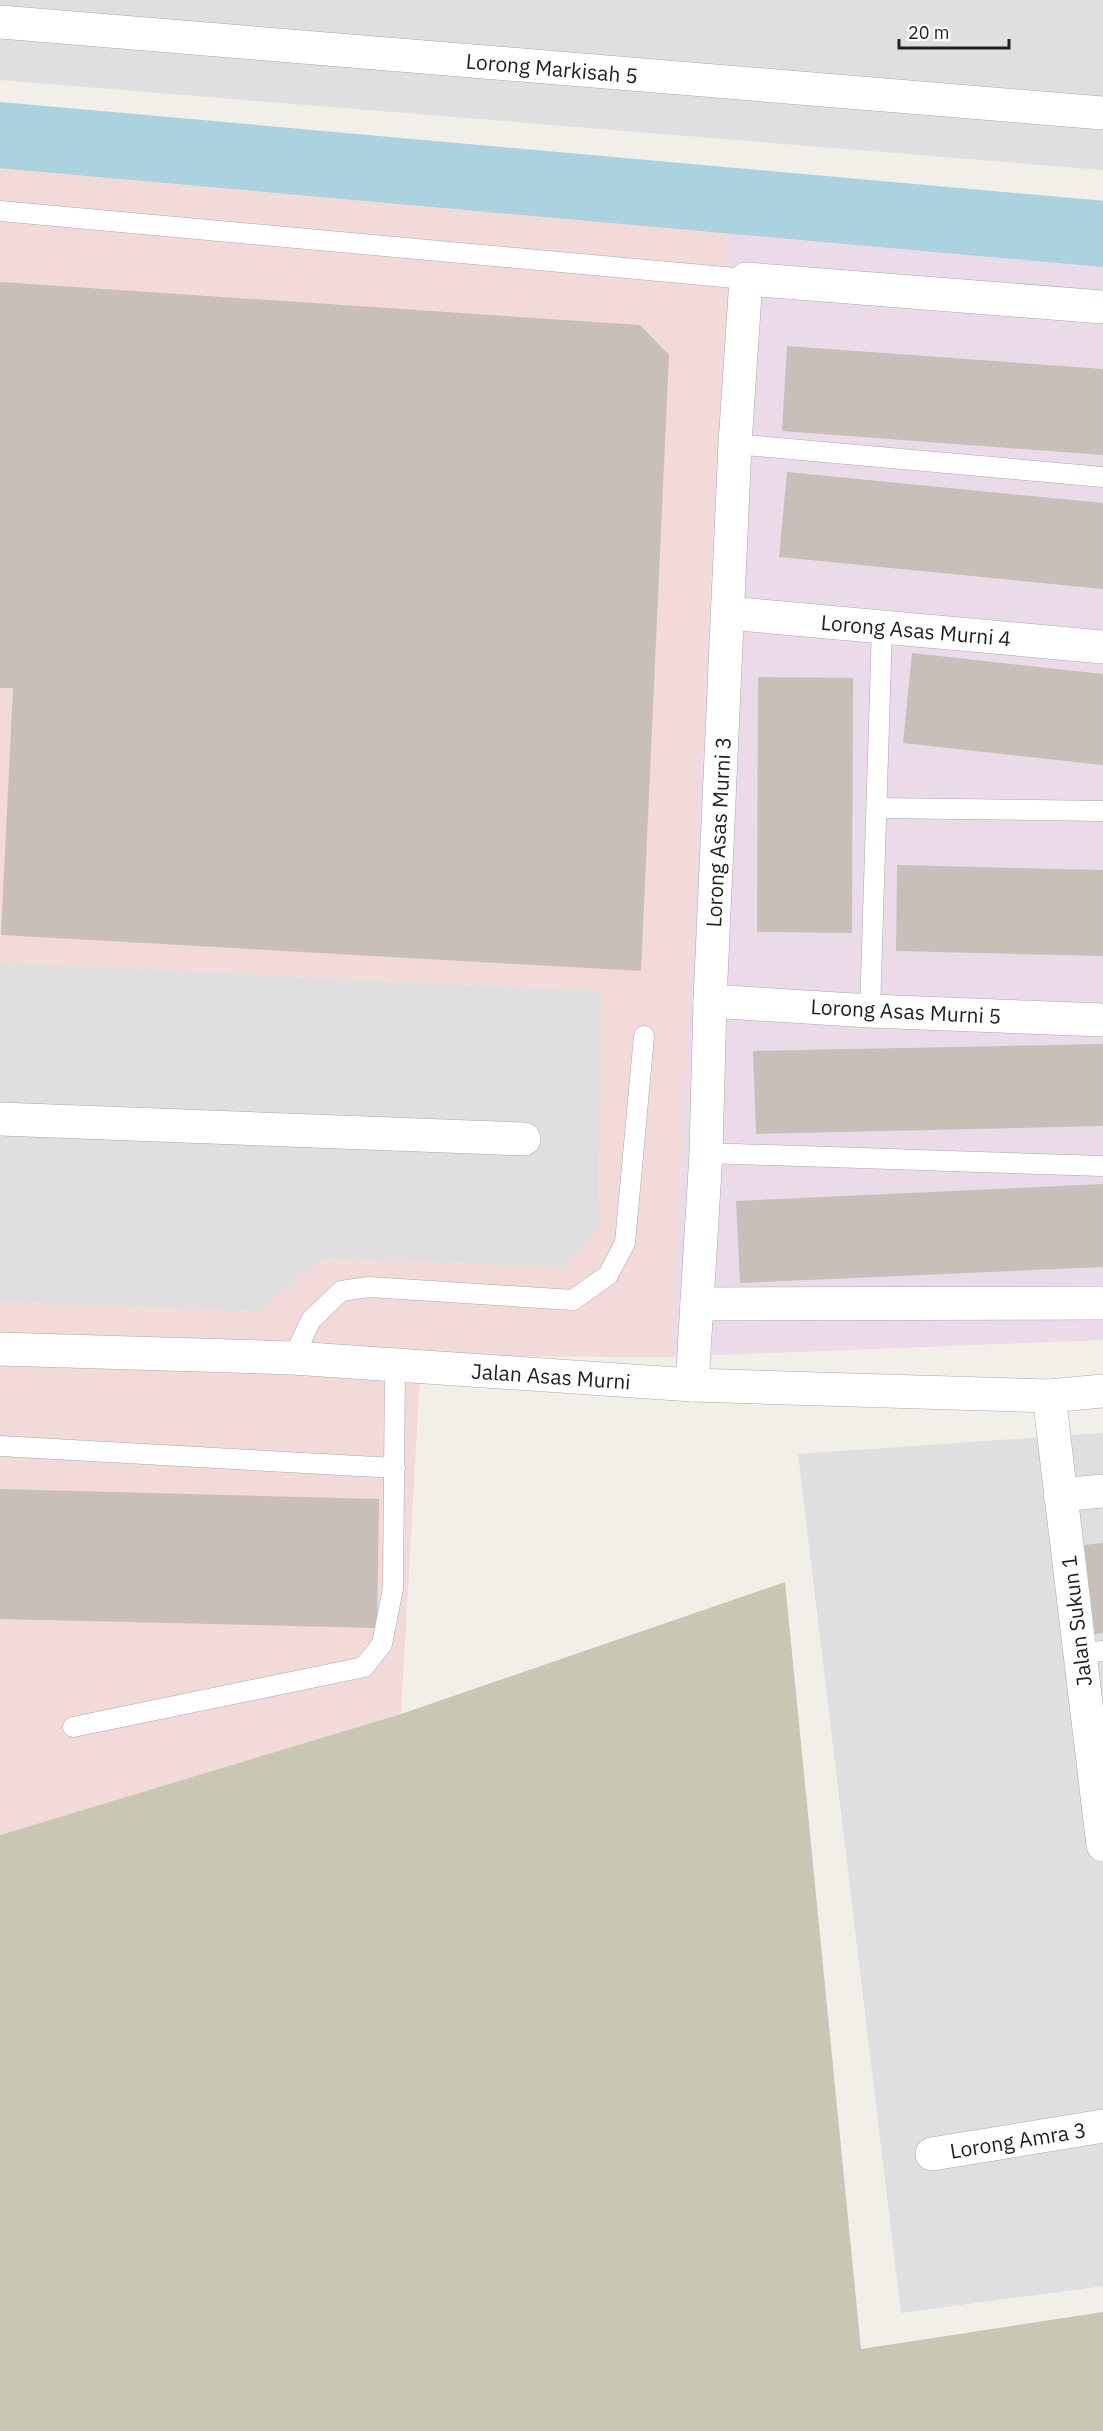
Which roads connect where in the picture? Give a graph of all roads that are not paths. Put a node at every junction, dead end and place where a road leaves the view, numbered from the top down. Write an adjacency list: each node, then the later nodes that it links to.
1 (0, 22): 2 (street, Lorong Markisah 5)
2 (1103, 114)
3 (0, 211): 4 (lane)
4 (746, 279): 5 (street); 6 (street, Lorong Asas Murni 3)
5 (1103, 307)
6 (735, 444): 7 (lane); 8 (street, Lorong Asas Murni 3)
7 (1103, 477)
8 (728, 613): 9 (street, Lorong Asas Murni 4); 13 (street, Lorong Asas Murni 3)
9 (882, 628): 10 (street, Lorong Asas Murni 4); 11 (lane)
10 (1103, 647)
11 (877, 808): 12 (lane); 14 (lane)
12 (1103, 811)
13 (710, 1001): 14 (street, Lorong Asas Murni 5); 19 (street, Lorong Asas Murni 3)
14 (870, 1011): 15 (street, Lorong Asas Murni 5)
15 (1103, 1020)
16 (644, 1036): 24 (lane)
17 (0, 1119): 18 (street)
18 (524, 1139)
19 (706, 1153): 20 (lane); 22 (street, Lorong Asas Murni 3)
20 (1103, 1166)
21 (1103, 1303): 22 (street)
22 (697, 1304): 26 (street, Lorong Asas Murni 3)
23 (0, 1349): 24 (street, Jalan Asas Murni)
24 (293, 1358): 25 (street, Jalan Asas Murni)
25 (395, 1366): 26 (street, Jalan Asas Murni); 30 (lane)
26 (692, 1384): 28 (street, Jalan Asas Murni)
27 (1103, 1391): 28 (street, Jalan Asas Murni)
28 (1048, 1396): 32 (street, Jalan Sukun 1)
29 (0, 1446): 30 (lane)
30 (395, 1468): 34 (lane)
31 (1103, 1491): 32 (street)
32 (1060, 1495): 33 (street, Jalan Sukun 1)
33 (1091, 1652): 35 (street, Jalan Sukun 1)
34 (73, 1727)
35 (1101, 1813): 36 (street, Jalan Sukun 1)
36 (1103, 1845)
37 (1103, 2126): 38 (street, Lorong Amra 3)
38 (932, 2154)

